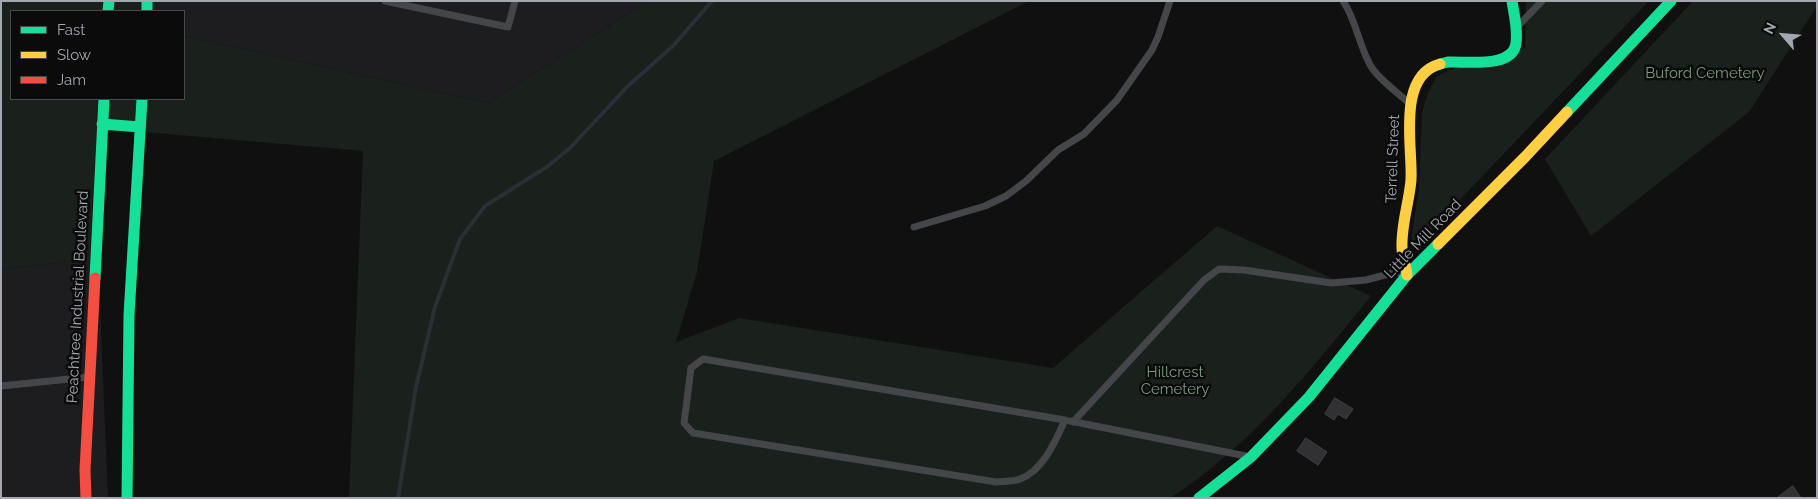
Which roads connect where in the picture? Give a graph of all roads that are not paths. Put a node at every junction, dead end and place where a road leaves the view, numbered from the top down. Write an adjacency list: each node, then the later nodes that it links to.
1 (386, 1): 2 (lane)
2 (514, 1)
3 (1170, 1): 14 (lane)
4 (1342, 1): 11 (lane)
5 (1512, 1): 8 (street, Terrell Street)
6 (1542, 1): 8 (lane)
7 (1671, 1): 15 (street, Little Mill Road)
8 (1516, 29): 11 (street, Terrell Street)
9 (104, 100): 12 (street, Peachtree Industrial Boulevard)
10 (142, 100): 13 (street)
11 (1411, 105): 15 (street, Terrell Street)
12 (102, 124): 13 (street); 16 (street, Peachtree Industrial Boulevard)
13 (140, 127): 22 (street)
14 (914, 227)
15 (1407, 275): 19 (lane); 20 (street, Little Mill Road)
16 (89, 377): 17 (lane); 21 (street, Peachtree Industrial Boulevard)
17 (1, 386)
18 (1065, 420): 18 (lane); 19 (lane)
19 (1073, 422): 20 (lane)
20 (1251, 458): 23 (street, Little Mill Road)
21 (86, 498)
22 (127, 498)
23 (1199, 498)

